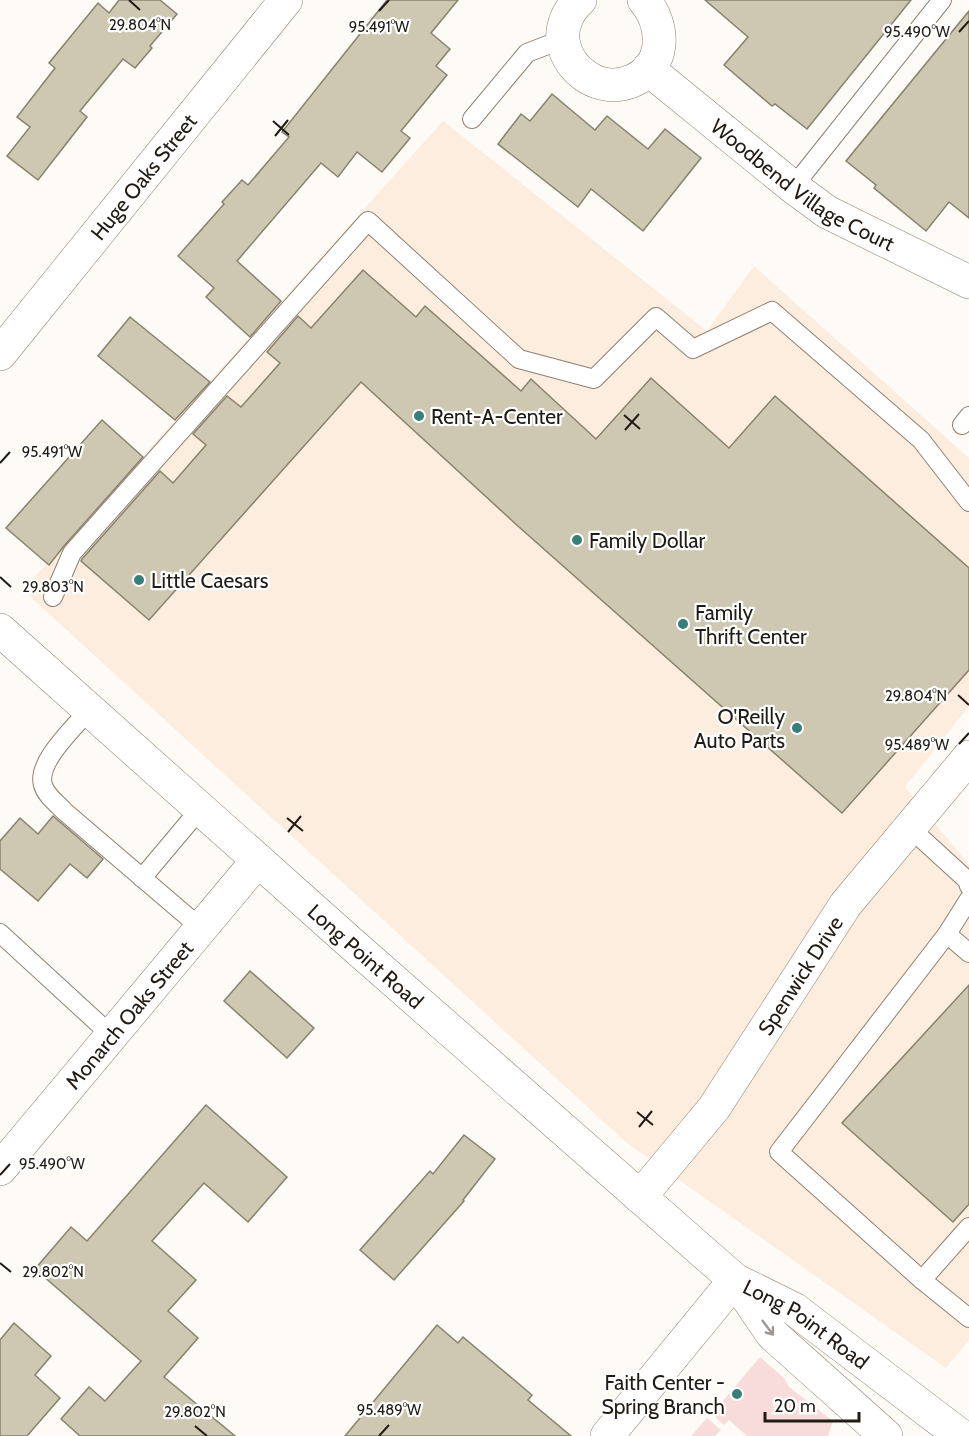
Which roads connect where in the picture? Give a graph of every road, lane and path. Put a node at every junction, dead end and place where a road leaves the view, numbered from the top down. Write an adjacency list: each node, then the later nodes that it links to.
1 (286, 0): 10 (street, Huge Oaks Street)
2 (580, 0): 5 (street)
3 (644, 0): 6 (street)
4 (942, 0): 8 (lane)
5 (563, 39): 6 (street); 7 (lane)
6 (648, 69): 8 (street, Woodbend Village Court)
7 (472, 119)
8 (793, 187): 9 (street, Woodbend Village Court)
9 (969, 282)
10 (0, 354)
11 (969, 502): 12 (lane)
12 (53, 597)
13 (0, 630): 14 (street, Long Point Road)
14 (89, 710): 16 (street, Long Point Road); 19 (lane)
15 (969, 757): 17 (street, Spenwick Drive)
16 (200, 808): 18 (street, Long Point Road); 19 (lane)
17 (910, 828): 20 (lane); 28 (street, Spenwick Drive)
18 (258, 860): 22 (street, Monarch Oaks Street); 28 (street, Long Point Road)
19 (142, 878): 22 (lane)
20 (969, 886)
21 (969, 899): 24 (lane)
22 (202, 929): 26 (street, Monarch Oaks Street)
23 (0, 933): 26 (lane)
24 (946, 934): 25 (lane); 31 (lane)
25 (969, 953)
26 (112, 1036): 27 (street, Monarch Oaks Street)
27 (0, 1168)
28 (640, 1197): 30 (street, Long Point Road)
29 (969, 1227): 31 (lane)
30 (735, 1280): 33 (street, Long Point Road); 34 (street); 35 (street, Long Point Road, one-way to 35)
31 (922, 1280): 32 (lane)
32 (969, 1318)
33 (960, 1431)
34 (606, 1436)
35 (886, 1436)

